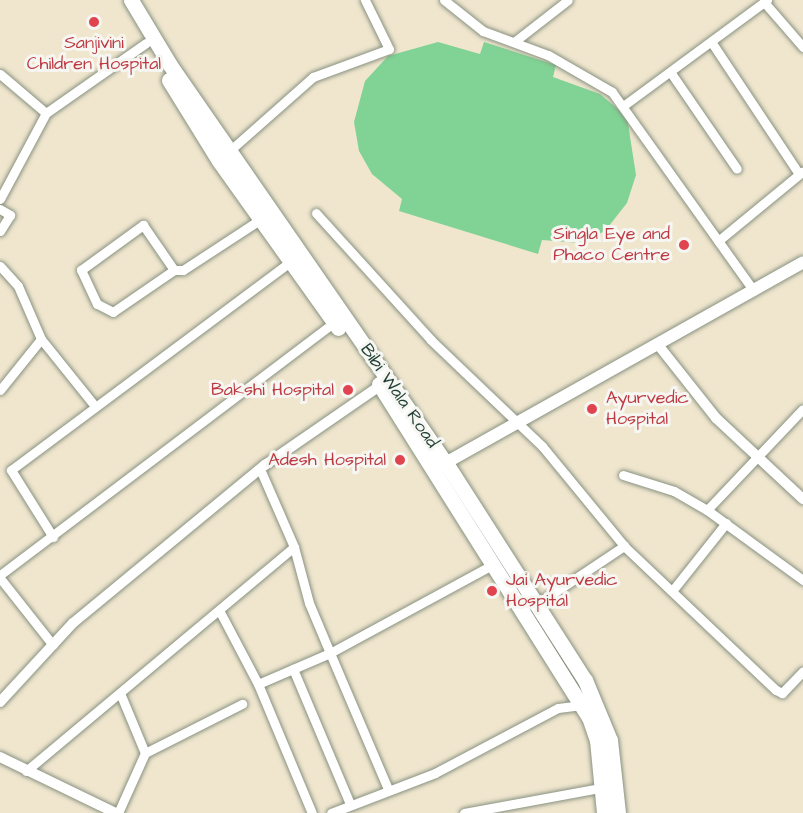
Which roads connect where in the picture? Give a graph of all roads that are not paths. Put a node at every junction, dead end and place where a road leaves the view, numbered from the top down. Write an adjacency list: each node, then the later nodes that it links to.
1 (119, 0): 8 (highway)
2 (131, 0): 15 (highway, Bibi Wala Road)
3 (365, 0): 15 (street)
4 (444, 0): 7 (street)
5 (568, 0): 7 (street)
6 (766, 1): 9 (street); 10 (street)
7 (514, 42): 13 (street)
8 (146, 43): 14 (street); 15 (highway)
9 (712, 43): 11 (street); 17 (street)
10 (803, 47)
11 (671, 73): 13 (street); 16 (street)
12 (0, 74): 14 (street)
13 (623, 106): 23 (street)
14 (46, 114): 18 (street)
15 (224, 156): 21 (highway); 32 (highway, Bibi Wala Road)
16 (738, 169)
17 (801, 172): 23 (street)
18 (0, 200)
19 (0, 209): 22 (street)
20 (316, 213): 36 (street)
21 (261, 219): 24 (highway); 27 (street)
22 (0, 231)
23 (718, 241): 28 (street)
24 (291, 261): 29 (highway); 34 (street)
25 (803, 262): 28 (main road)
26 (0, 266): 30 (street)
27 (174, 270): 27 (street)
28 (754, 291): 31 (main road)
29 (334, 322): 32 (highway); 45 (street)
30 (41, 339): 33 (street); 34 (street)
31 (659, 346): 36 (main road); 37 (street)
32 (384, 383): 38 (highway, Bibi Wala Road); 39 (street); 40 (highway)
33 (0, 390)
34 (94, 405): 45 (street)
35 (803, 409): 37 (street)
36 (516, 424): 38 (main road); 46 (street)
37 (757, 457): 42 (street); 43 (street)
38 (446, 463): 40 (main road); 52 (highway, Bibi Wala Road)
39 (260, 469): 47 (street); 54 (street)
40 (431, 471): 48 (highway)
41 (623, 475): 43 (street)
42 (803, 499)
43 (707, 510): 44 (street)
44 (726, 523): 50 (street); 51 (street)
45 (52, 537): 49 (street)
46 (624, 546): 51 (street); 52 (street)
47 (294, 547): 53 (street); 55 (street)
48 (492, 565): 55 (street); 62 (highway)
49 (0, 577): 54 (street)
50 (803, 580)
51 (672, 591): 57 (street)
52 (537, 604): 66 (highway, Bibi Wala Road)
53 (219, 610): 58 (street); 59 (street)
54 (53, 645): 60 (street)
55 (330, 653): 56 (street); 67 (street)
56 (293, 669): 58 (street); 68 (street)
57 (803, 671)
58 (258, 684): 70 (street)
59 (120, 693): 63 (street); 65 (street)
60 (0, 702)
61 (242, 704): 63 (street)
62 (582, 705): 66 (highway); 67 (street)
63 (145, 753): 69 (street)
64 (0, 757): 65 (street)
65 (26, 771): 69 (street)
66 (608, 787): 72 (street); 73 (highway); 74 (highway, Bibi Wala Road)
67 (388, 789): 68 (street)
68 (350, 804): 71 (street)
69 (117, 813)
70 (312, 813)
71 (331, 813)
72 (464, 813)
73 (604, 813)
74 (618, 813)

